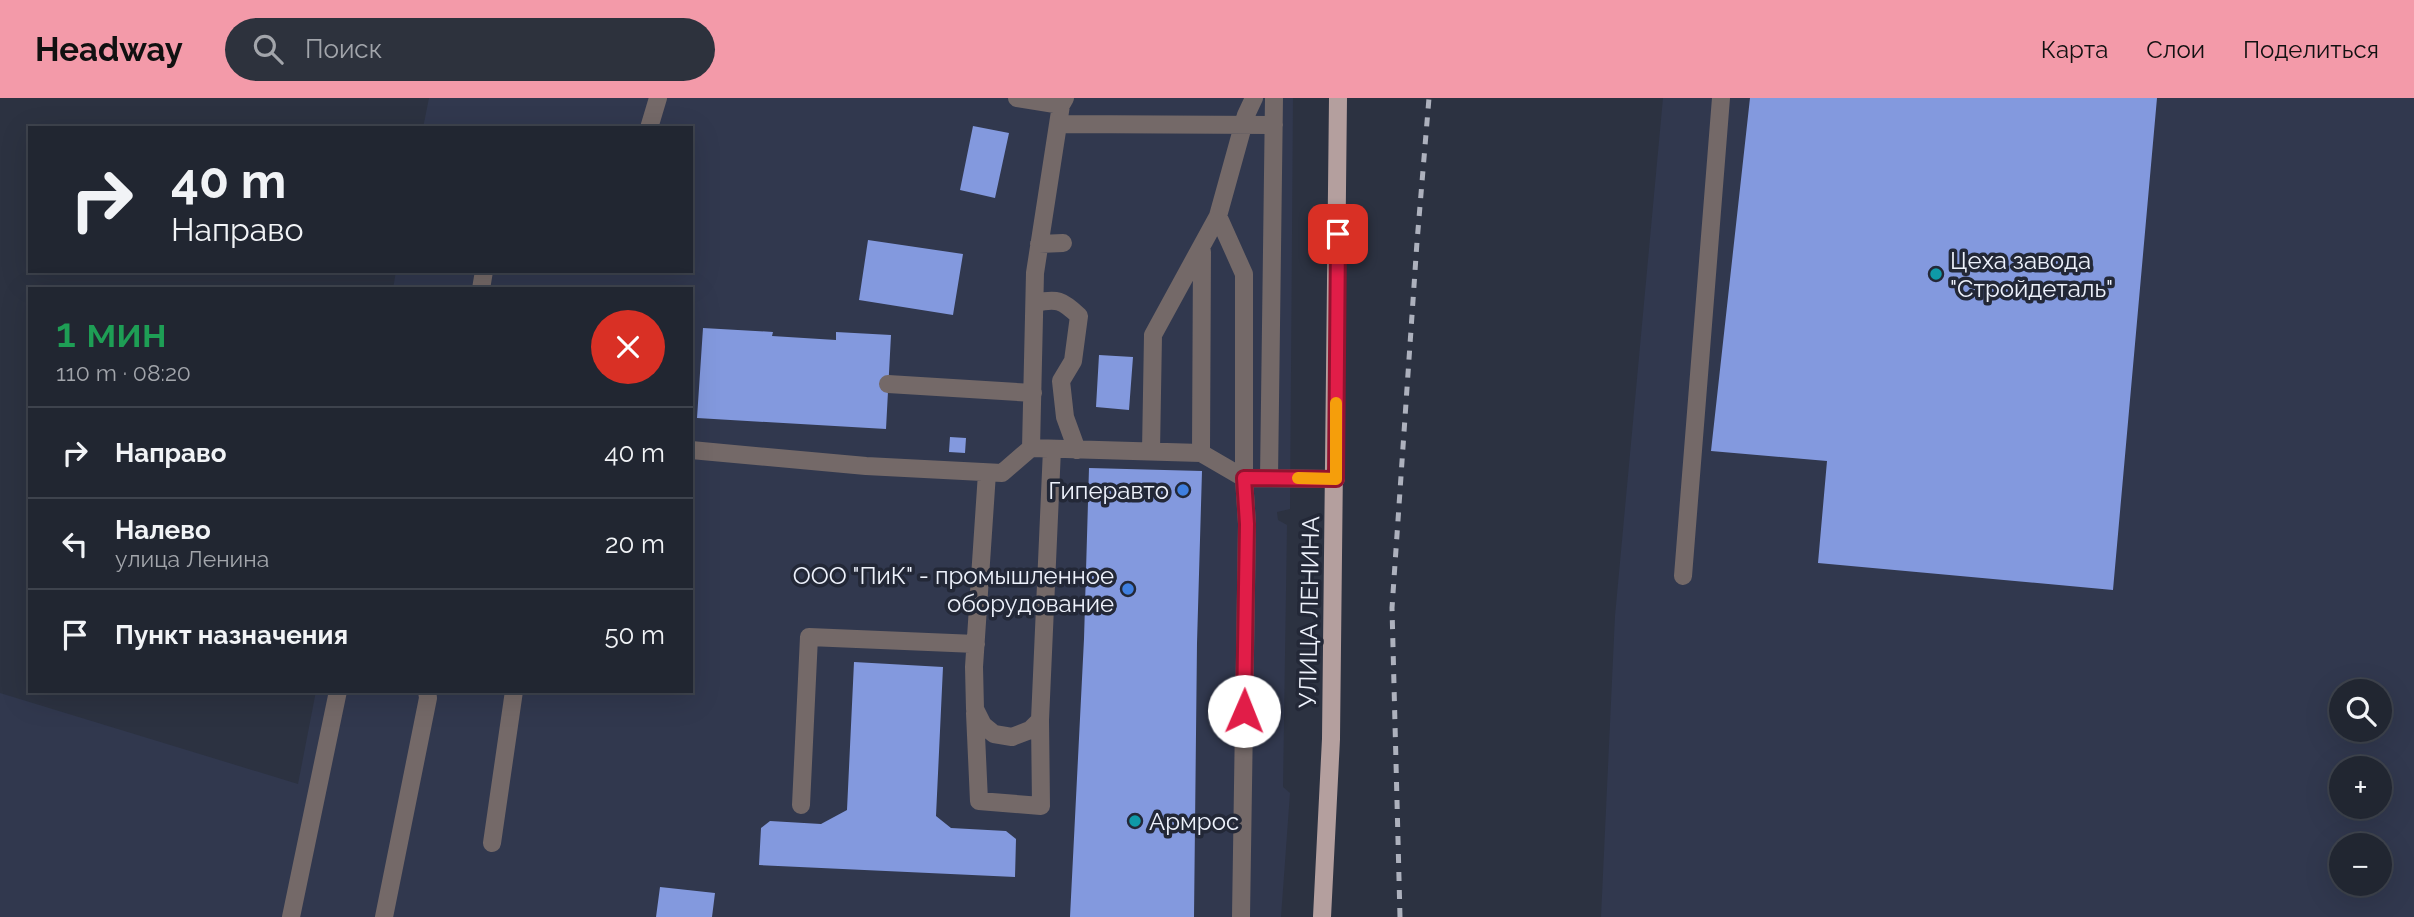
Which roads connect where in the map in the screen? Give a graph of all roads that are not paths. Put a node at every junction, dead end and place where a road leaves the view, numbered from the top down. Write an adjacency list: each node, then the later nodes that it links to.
1 (658, 98): 11 (lane)
2 (1017, 98): 7 (lane)
3 (1254, 98): 9 (lane)
4 (1275, 98): 10 (lane)
5 (1338, 98): 28 (main road, УЛИЦА ЛЕНИНА)
6 (1721, 98): 29 (lane)
7 (1063, 102): 8 (lane)
8 (1058, 124): 9 (lane); 14 (lane)
9 (1243, 125): 10 (lane); 12 (lane)
10 (1274, 125): 27 (lane)
11 (650, 126)
12 (1219, 216): 15 (lane); 26 (lane)
13 (1063, 243): 14 (lane)
14 (1040, 244): 16 (lane)
15 (1202, 248): 23 (lane); 24 (lane)
16 (1035, 303): 18 (lane); 22 (lane)
17 (888, 384): 18 (lane)
18 (1032, 393): 19 (lane)
19 (1031, 448): 20 (lane); 25 (lane)
20 (1052, 449): 22 (lane); 35 (lane)
21 (693, 450): 25 (lane)
22 (1077, 450): 23 (lane)
23 (1151, 451): 24 (lane)
24 (1201, 453): 26 (lane)
25 (987, 473): 30 (lane)
26 (1244, 478): 27 (lane); 40 (lane)
27 (1269, 478): 28 (lane)
28 (1336, 479): 41 (main road, УЛИЦА ЛЕНИНА)
29 (1683, 576)
30 (976, 644): 34 (lane); 36 (lane)
31 (338, 693): 38 (lane)
32 (427, 693): 39 (lane)
33 (514, 693): 37 (lane)
34 (975, 709): 35 (lane); 35 (lane)
35 (1040, 720)
36 (800, 805)
37 (492, 843)
38 (291, 917)
39 (384, 917)
40 (1241, 917)
41 (1322, 917)

